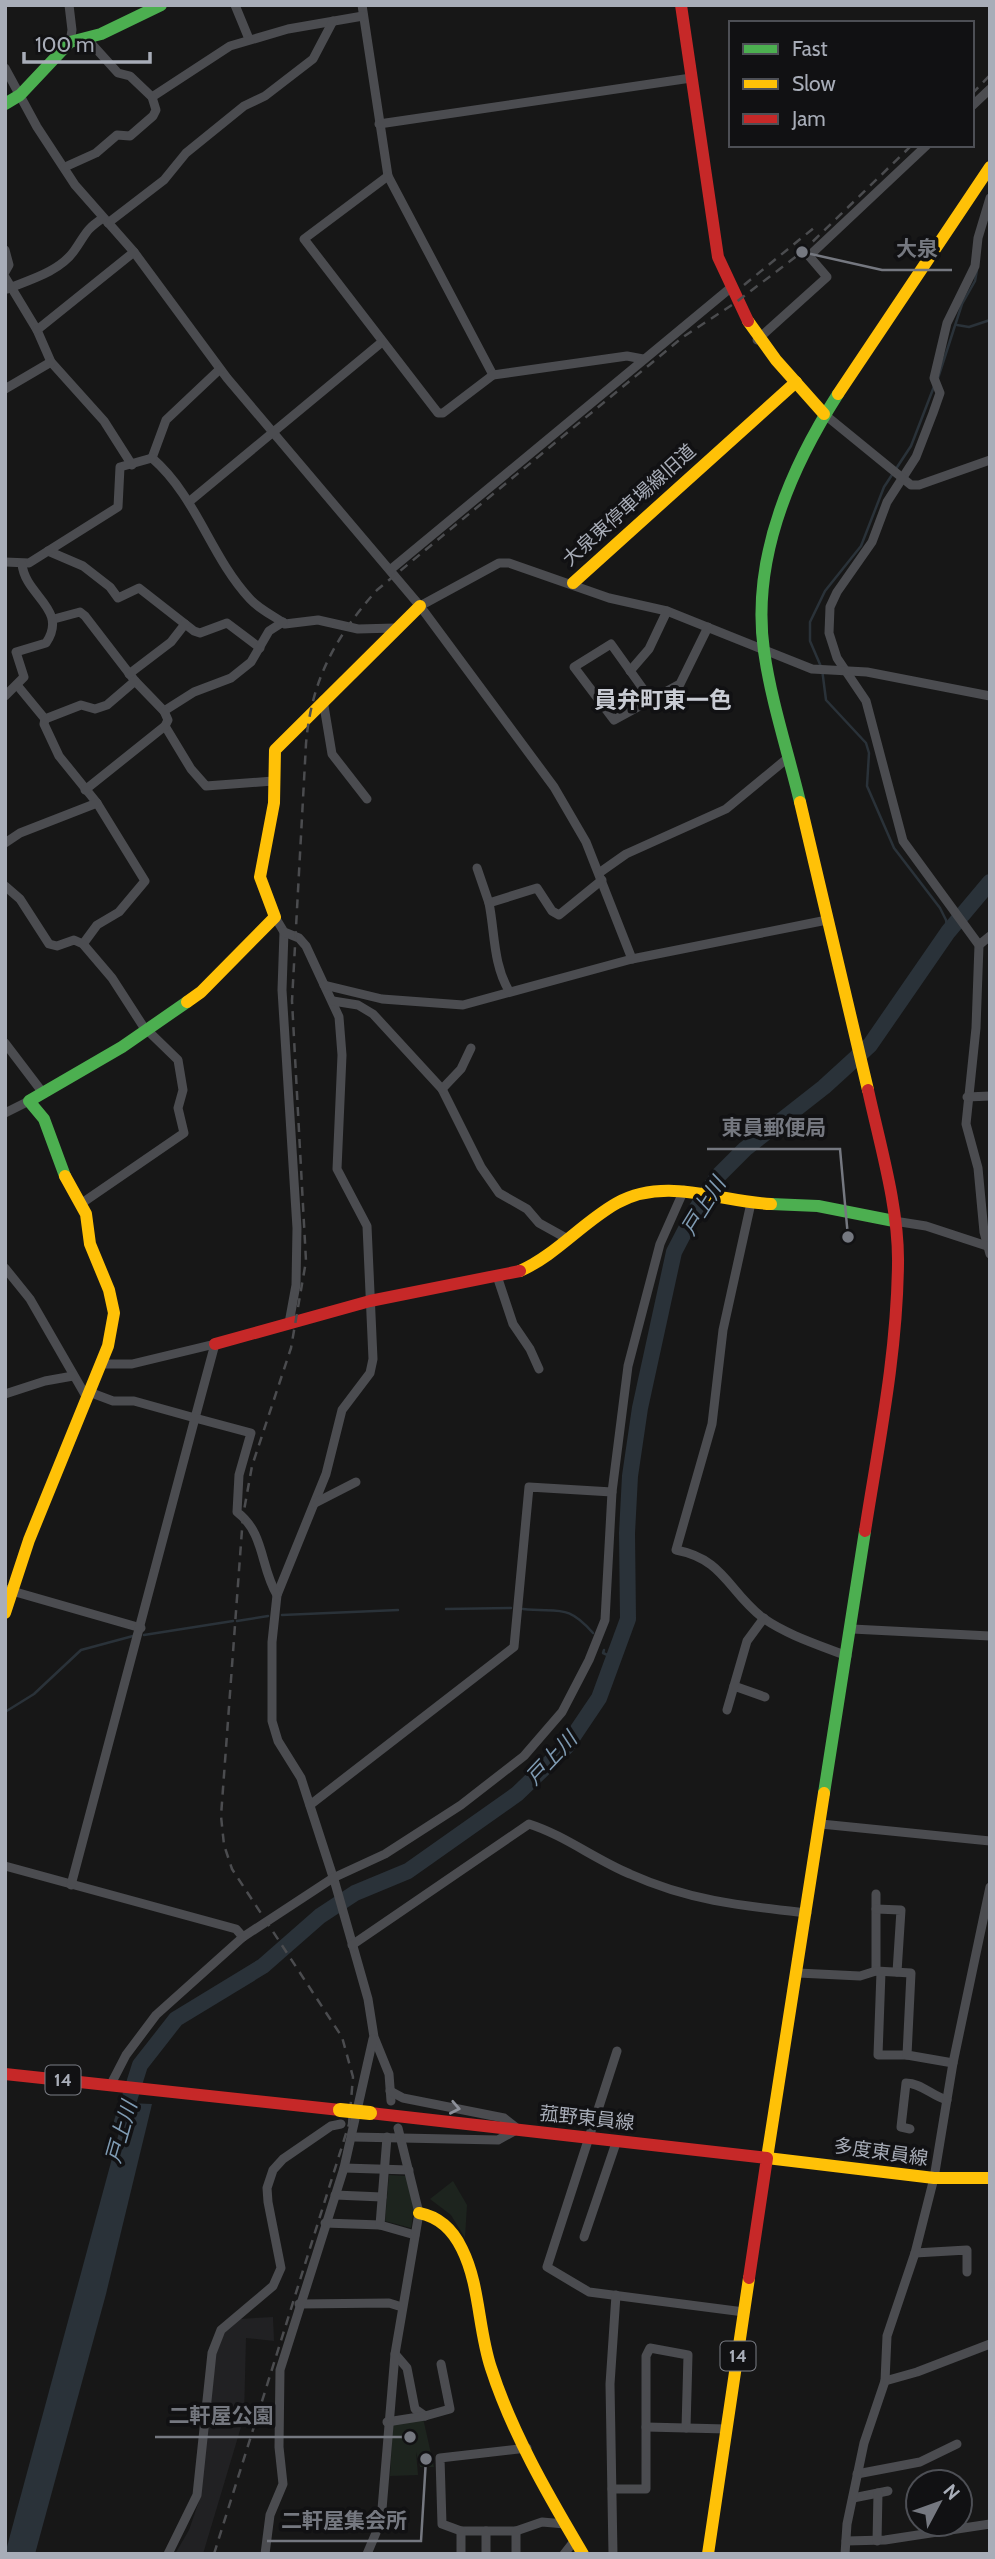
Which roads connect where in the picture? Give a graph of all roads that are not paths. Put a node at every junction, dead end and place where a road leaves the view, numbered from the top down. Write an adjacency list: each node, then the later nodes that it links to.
1 (69, 5): 10 (street)
2 (161, 5): 9 (street)
3 (235, 5): 8 (street)
4 (362, 5): 6 (street)
5 (681, 5): 12 (street)
6 (363, 16): 7 (street); 18 (street)
7 (333, 21): 8 (street); 24 (street)
8 (249, 39): 15 (street)
9 (89, 41): 10 (street); 15 (street)
10 (70, 42): 14 (street)
11 (5, 68): 14 (street)
12 (691, 78): 18 (street); 29 (street)
13 (990, 89): 17 (street)
14 (20, 95): 16 (street); 20 (street)
15 (152, 97): 20 (street)
16 (5, 104)
17 (974, 104)
18 (379, 124): 22 (street)
19 (925, 147): 31 (street)
20 (65, 167): 24 (street)
21 (990, 167): 39 (street)
22 (388, 176): 32 (street); 36 (street)
23 (990, 198): 44 (street)
24 (106, 221): 26 (street); 28 (street)
25 (5, 250): 27 (street)
26 (134, 252): 30 (street); 35 (street)
27 (5, 275): 28 (street)
28 (7, 289): 30 (street)
29 (728, 290): 31 (street); 33 (street)
30 (37, 330): 34 (street)
31 (757, 340): 37 (street)
32 (382, 342): 36 (street); 40 (street)
33 (643, 359): 36 (street); 49 (street)
34 (51, 362): 38 (street); 43 (street)
35 (220, 369): 40 (street); 41 (street)
36 (493, 375)
37 (796, 382): 39 (street); 50 (street, 大泉東停車場線旧道)
38 (5, 389)
39 (824, 414): 44 (street); 59 (street)
40 (272, 430): 45 (street); 49 (street)
41 (152, 458): 43 (street); 45 (street)
42 (990, 460): 44 (street)
43 (132, 465): 46 (street)
44 (901, 477): 60 (street)
45 (190, 501): 54 (street)
46 (48, 551): 48 (street); 55 (street)
47 (5, 562): 48 (street)
48 (22, 565): 53 (street)
49 (390, 570): 51 (street)
50 (573, 583): 51 (street, 大泉東停車場線旧道); 52 (street)
51 (420, 606): 57 (street); 78 (street)
52 (667, 611): 56 (street); 61 (street)
53 (54, 619): 62 (street); 63 (street)
54 (283, 622): 57 (street); 58 (street)
55 (185, 624): 58 (street); 62 (street)
56 (708, 626): 59 (street); 67 (street)
57 (395, 628): 66 (street)
58 (260, 648): 68 (street)
59 (764, 650): 60 (street); 71 (street)
60 (845, 669): 65 (street); 86 (street)
61 (630, 671): 67 (street); 67 (street)
62 (132, 678): 68 (street); 69 (street)
63 (17, 685): 64 (street); 69 (street)
64 (5, 696)
65 (990, 696)
66 (323, 699): 72 (street); 74 (street)
67 (651, 700)
68 (164, 711): 70 (street)
69 (45, 719): 73 (street)
70 (164, 726): 72 (street); 73 (street)
71 (789, 757): 78 (street); 82 (street)
72 (273, 781): 81 (street)
73 (85, 790): 75 (street)
74 (366, 799)
75 (97, 803): 76 (street); 85 (street)
76 (5, 843)
77 (477, 868): 80 (street)
78 (600, 877): 80 (street); 87 (street)
79 (5, 886): 85 (street)
80 (489, 903): 89 (street)
81 (275, 917): 83 (street); 91 (street)
82 (827, 920): 87 (street); 104 (street)
83 (284, 932): 88 (street); 110 (street)
84 (990, 936): 86 (street)
85 (83, 944): 91 (street)
86 (979, 945): 97 (street)
87 (632, 959): 89 (street)
88 (324, 985): 89 (street); 90 (street)
89 (509, 991)
90 (333, 1001): 94 (street); 109 (street)
91 (148, 1028): 95 (street); 102 (street)
92 (5, 1043): 95 (street)
93 (471, 1048): 94 (street)
94 (442, 1088): 105 (street)
95 (43, 1093): 98 (street)
96 (990, 1096): 97 (street)
97 (967, 1097): 101 (street)
98 (29, 1101): 99 (street); 102 (street)
99 (5, 1113)
100 (686, 1190): 103 (street); 105 (street); 119 (street)
101 (986, 1200): 106 (street)
102 (82, 1203): 112 (street)
103 (751, 1203): 104 (street); 124 (street)
104 (894, 1221): 106 (street); 126 (street)
105 (566, 1238): 108 (street)
106 (989, 1249)
107 (5, 1268): 114 (street)
108 (498, 1279): 109 (street); 113 (street)
109 (370, 1301): 110 (street); 120 (street)
110 (289, 1323): 111 (street)
111 (215, 1345): 112 (street); 117 (street)
112 (100, 1364): 116 (street)
113 (539, 1369)
114 (73, 1376): 115 (street); 116 (street)
115 (5, 1394)
116 (88, 1395): 117 (street); 121 (street)
117 (195, 1418): 122 (street); 125 (street)
118 (356, 1482): 120 (street)
119 (612, 1492): 132 (street); 136 (street)
120 (315, 1503): 122 (street)
121 (8, 1591): 123 (street); 125 (street)
122 (277, 1595): 132 (street)
123 (5, 1613)
124 (764, 1618): 128 (street); 129 (street)
125 (141, 1628): 137 (street)
126 (852, 1629): 127 (street); 128 (street)
127 (990, 1636)
128 (847, 1656): 133 (street)
129 (734, 1686): 130 (street); 131 (street)
130 (765, 1697)
131 (727, 1710)
132 (310, 1805): 136 (street)
133 (821, 1824): 134 (street); 141 (street)
134 (990, 1841)
135 (5, 1866): 137 (street)
136 (334, 1880): 142 (street); 143 (street)
137 (71, 1885): 142 (street)
138 (990, 1887): 150 (street)
139 (876, 1894): 140 (street)
140 (876, 1909): 144 (street); 145 (street)
141 (807, 1913): 143 (street); 146 (street)
142 (243, 1937): 152 (street)
143 (352, 1943): 147 (street)
144 (879, 1971): 145 (street); 146 (street); 149 (street)
145 (897, 1972): 149 (street)
146 (798, 1973): 164 (street)
147 (374, 2037): 153 (street); 161 (street)
148 (617, 2051): 160 (street)
149 (907, 2055): 150 (street)
150 (953, 2063): 154 (street)
151 (5, 2074): 152 (street, 菰野東員線 / 14)
152 (115, 2085): 156 (street, 菰野東員線 / 14)
153 (390, 2091): 155 (street); 157 (street, one-way to 157)
154 (947, 2100): 158 (street); 168 (street)
155 (391, 2101)
156 (341, 2117): 157 (street, 菰野東員線 / 14, bridge); 205 (street)
157 (518, 2129): 159 (street); 160 (street, 菰野東員線 / 14)
158 (909, 2129)
159 (399, 2133): 162 (street); 167 (street)
160 (588, 2136): 163 (street, 菰野東員線 / 14); 179 (street)
161 (353, 2137): 162 (street); 165 (street)
162 (387, 2137): 166 (street)
163 (617, 2140): 164 (street, 菰野東員線 / 14); 176 (street)
164 (767, 2158): 168 (street, 多度東員線); 182 (street, 14)
165 (344, 2168): 166 (street); 170 (street)
166 (384, 2170): 167 (street); 171 (street)
167 (409, 2170): 172 (street)
168 (934, 2178): 169 (street, 多度東員線); 177 (street)
169 (990, 2178)
170 (335, 2195): 171 (street); 173 (street)
171 (382, 2197): 174 (street)
172 (419, 2213): 175 (street); 193 (street)
173 (325, 2223): 174 (street); 180 (street)
174 (380, 2225): 175 (street)
175 (415, 2235): 181 (street)
176 (584, 2237)
177 (915, 2253): 178 (street); 186 (street)
178 (967, 2272)
179 (616, 2295): 182 (street); 195 (street)
180 (299, 2304): 181 (street); 206 (street)
181 (402, 2307): 184 (street)
182 (744, 2312): 191 (street, 14)
183 (990, 2344): 186 (street)
184 (395, 2354): 187 (street); 188 (street)
185 (441, 2364): 187 (street)
186 (885, 2381): 194 (street)
187 (425, 2416): 188 (street)
188 (387, 2422): 207 (street)
189 (646, 2427): 190 (street); 190 (street); 195 (street)
190 (686, 2428): 191 (street)
191 (727, 2430): 214 (street, 14)
192 (957, 2444): 194 (street)
193 (527, 2448): 197 (street); 198 (street)
194 (858, 2474): 196 (street)
195 (612, 2489): 213 (street)
196 (853, 2498): 203 (street); 204 (street)
197 (565, 2524): 200 (street); 202 (street)
198 (461, 2531): 199 (street); 208 (street)
199 (486, 2531): 200 (street); 209 (street)
200 (516, 2531): 210 (street)
201 (904, 2535): 204 (street)
202 (575, 2540): 211 (street); 212 (street)
203 (846, 2541): 204 (street); 215 (street)
204 (877, 2541)
205 (168, 2554)
206 (265, 2554)
207 (367, 2554)
208 (461, 2554)
209 (486, 2554)
210 (516, 2554)
211 (564, 2554)
212 (583, 2554)
213 (613, 2554)
214 (708, 2554)
215 (845, 2554)

